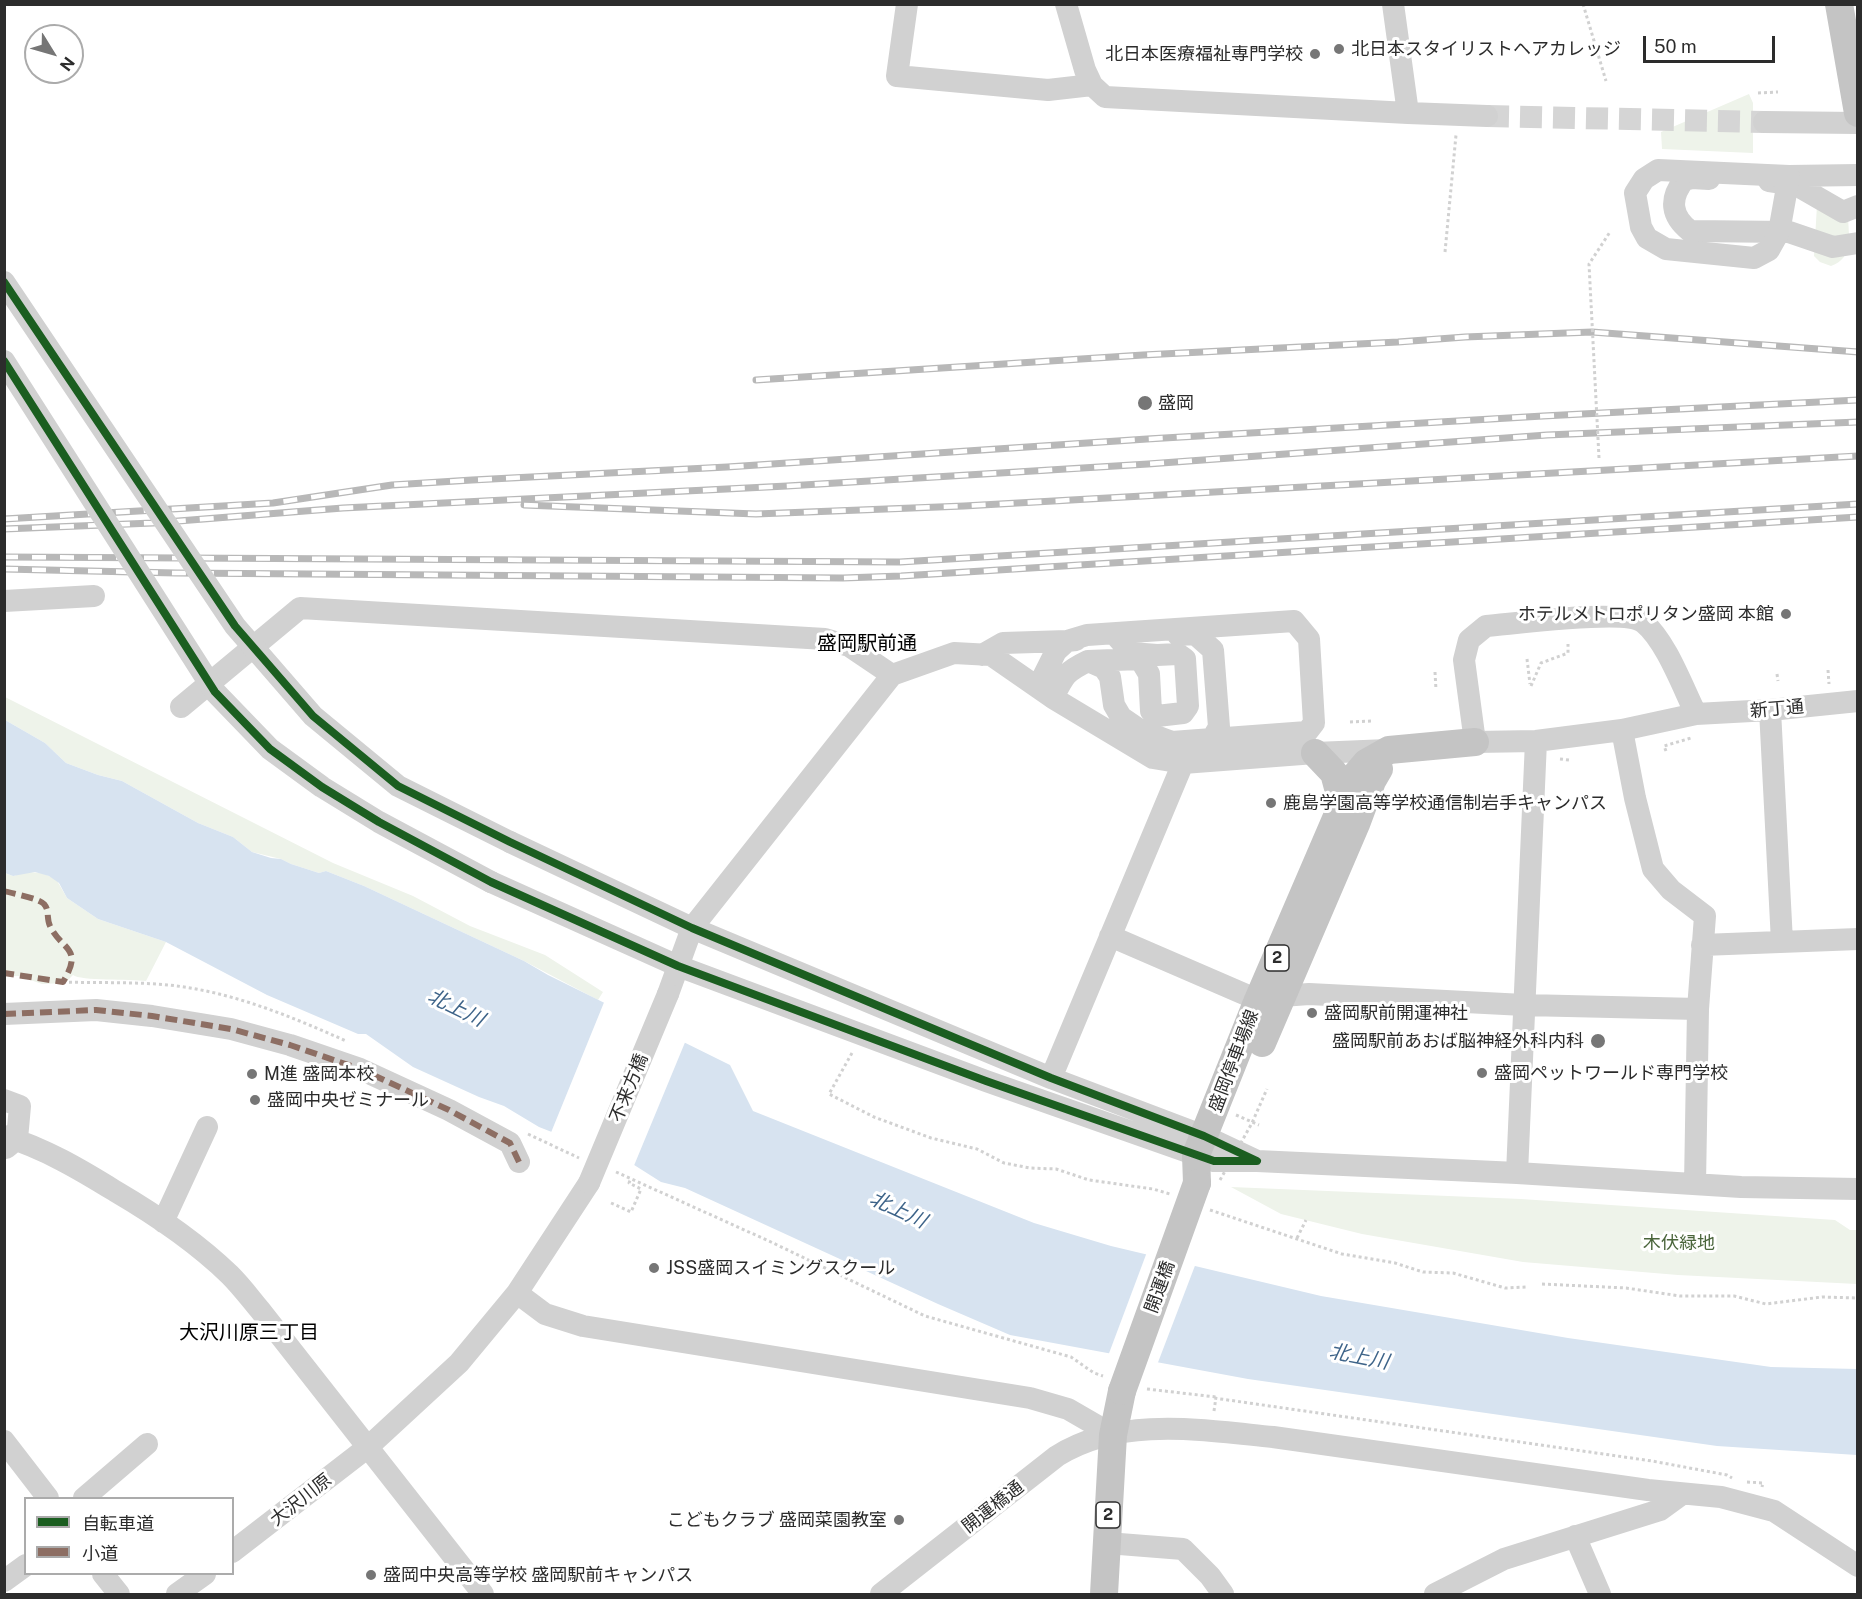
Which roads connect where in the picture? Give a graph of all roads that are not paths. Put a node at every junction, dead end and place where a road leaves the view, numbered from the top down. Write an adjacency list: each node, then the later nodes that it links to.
1 (907, 4): 6 (street)
2 (1066, 4): 6 (street)
3 (1392, 4): 8 (street)
4 (1826, 4): 7 (street)
5 (1839, 4): 9 (main road, bridge)
6 (1092, 85): 8 (street)
7 (1857, 105)
8 (1408, 113): 10 (street)
9 (1857, 113)
10 (1487, 116)
11 (1764, 122): 12 (street)
12 (1857, 123)
13 (1790, 176): 13 (street, bridge); 14 (street)
14 (1857, 176)
15 (1857, 206): 16 (street)
16 (1857, 243)
17 (4, 282): 39 (street, bridge)
18 (4, 362): 44 (street, bridge)
19 (94, 596): 20 (street)
20 (4, 601)
21 (1118, 638): 22 (street); 24 (street); 32 (street)
22 (1066, 641): 23 (street); 26 (street); 32 (street)
23 (982, 655): 25 (street); 26 (street)
24 (1088, 661): 26 (street); 32 (street)
25 (892, 675): 28 (street); 39 (street, 不来方橋)
26 (1045, 693): 37 (street)
27 (1857, 701): 29 (street, 新丁通)
28 (181, 707)
29 (1770, 710): 30 (street, 新丁通); 42 (street)
30 (1696, 714): 31 (street, 新丁通); 34 (street)
31 (1622, 730): 33 (street, 新丁通); 43 (street)
32 (1212, 740)
33 (1536, 741): 34 (street, 新丁通); 46 (street)
34 (1475, 742): 36 (main road)
35 (1315, 753): 36 (street); 37 (street); 38 (main road)
36 (1368, 762): 38 (main road, 盛岡停車場線 / 2); 45 (main road, 盛岡停車場線 / 2)
37 (1182, 763): 40 (street)
38 (1342, 803): 45 (main road, 盛岡停車場線 / 2)
39 (692, 928): 44 (street, 不来方橋); 49 (street)
40 (1110, 936): 45 (street); 49 (street)
41 (1857, 939): 42 (street)
42 (1782, 942): 43 (street)
43 (1702, 945): 47 (street)
44 (678, 966): 53 (street); 59 (street, 不来方橋, bridge)
45 (1270, 998): 46 (street); 53 (main road, 盛岡停車場線 / 2)
46 (1524, 1005): 47 (street); 55 (street)
47 (1698, 1009): 56 (street)
48 (4, 1014): 54 (street)
49 (1051, 1078): 53 (street)
50 (4, 1101): 52 (street)
51 (207, 1127): 58 (street)
52 (9, 1141): 58 (street)
53 (1209, 1160): 55 (street); 60 (main road, 開運橋 / 2, bridge)
54 (519, 1162)
55 (1517, 1173): 56 (street)
56 (1695, 1184): 57 (street)
57 (1857, 1189)
58 (163, 1222): 63 (street)
59 (517, 1293): 60 (street); 63 (street, 大沢川原)
60 (1113, 1436): 64 (street, 開運橋通); 68 (main road, 2); 78 (street, 開運橋通)
61 (4, 1441): 65 (street)
62 (147, 1444): 66 (street)
63 (368, 1447): 69 (street, 大沢川原); 77 (street)
64 (1682, 1494): 67 (street); 71 (street, 開運橋通)
65 (47, 1497)
66 (85, 1497)
67 (1575, 1536): 81 (street); 82 (street)
68 (1107, 1543): 79 (main road, 2); 80 (street)
69 (234, 1550)
70 (24, 1566): 74 (street)
71 (1857, 1566)
72 (105, 1575): 75 (street)
73 (204, 1575): 76 (street)
74 (4, 1581)
75 (119, 1594)
76 (177, 1594)
77 (483, 1594)
78 (881, 1594)
79 (1104, 1594)
80 (1223, 1594)
81 (1435, 1594)
82 (1600, 1594)

